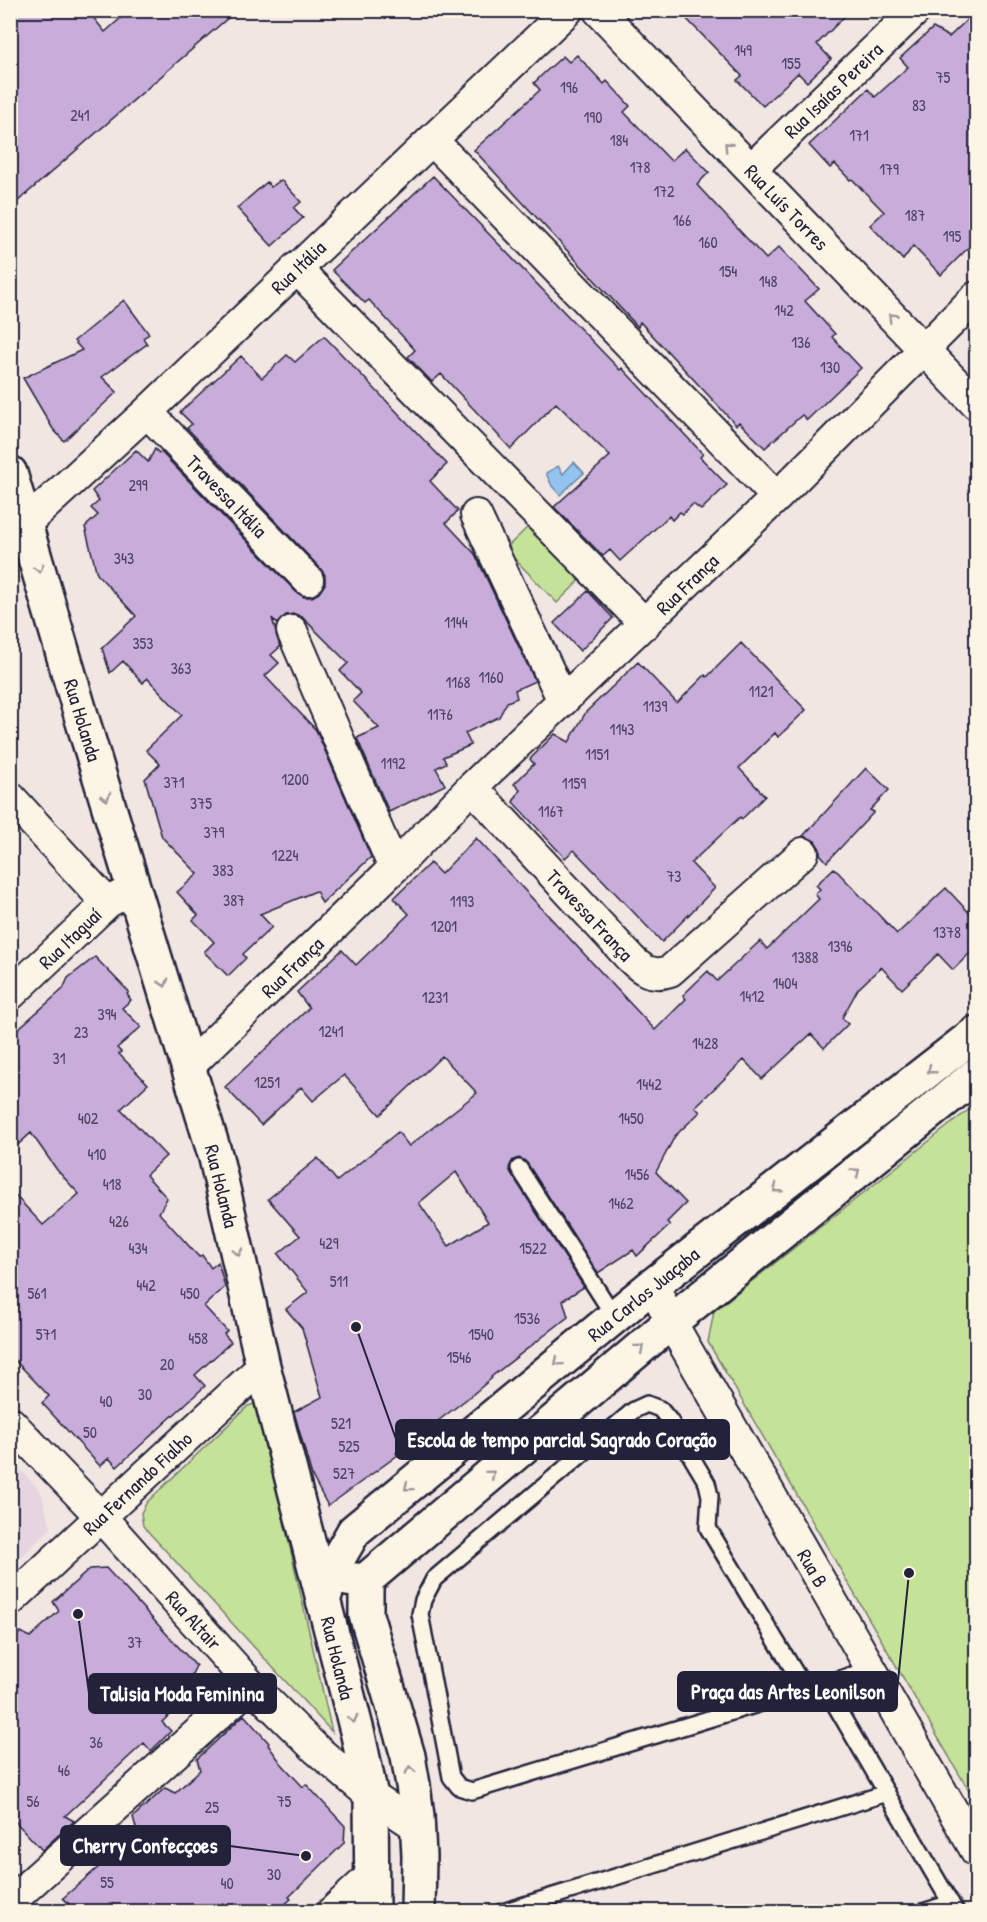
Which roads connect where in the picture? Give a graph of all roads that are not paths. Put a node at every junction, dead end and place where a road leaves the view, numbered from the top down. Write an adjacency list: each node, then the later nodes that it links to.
1 (568, 10): 4 (street, Rua Itália)
2 (598, 10): 5 (street, Rua Luís Torres, one-way to 2)
3 (916, 10): 5 (street, Rua Isaías Pereira)
4 (432, 140): 6 (street, Rua Itália); 12 (street)
5 (751, 169): 8 (street, Rua Luís Torres, one-way to 5)
6 (296, 268): 10 (street, Rua Itália); 16 (street)
7 (976, 297): 8 (street, Rua França)
8 (923, 348): 9 (street, Rua Luís Torres); 12 (street, Rua França)
9 (976, 404)
10 (147, 412): 14 (street, Rua Itália); 15 (street, Travessa Itália)
11 (10, 473): 14 (street, Rua Holanda)
12 (777, 497): 16 (street, Rua França)
13 (476, 515): 18 (street)
14 (26, 523): 23 (street, Rua Holanda, one-way to 23)
15 (308, 580)
16 (645, 624): 18 (street, Rua França)
17 (292, 631): 22 (street)
18 (563, 700): 19 (street, Rua França)
19 (472, 787): 21 (street, Travessa França); 22 (street, Rua França)
20 (10, 797): 23 (street)
21 (803, 853)
22 (394, 868): 26 (street, Rua França)
23 (121, 896): 24 (street, Rua Itaguaí); 26 (street, Rua Holanda, one-way to 26)
24 (10, 995)
25 (976, 1033): 29 (street, Rua Carlos Juaçaba, one-way to 29)
26 (189, 1066): 32 (street, Rua Holanda, one-way to 32)
27 (976, 1075): 31 (street, Rua Carlos Juaçaba, one-way to 27)
28 (519, 1168): 30 (lane)
29 (652, 1284): 30 (street, Rua Carlos Juaçaba); 31 (street, Rua B)
30 (614, 1316): 35 (street, Rua Carlos Juaçaba, one-way to 35)
31 (671, 1322): 36 (street, Rua Carlos Juaçaba, one-way to 31); 38 (street, Rua B)
32 (263, 1366): 34 (street, Rua Fernando Fialho); 35 (street, Rua Holanda)
33 (10, 1422): 34 (street, Rua Altair)
34 (101, 1517): 37 (street, Rua Fernando Fialho); 40 (street, Rua Altair)
35 (323, 1579): 36 (street); 43 (street, Rua Holanda, one-way to 43)
36 (366, 1580): 44 (street, Rua Holanda, one-way to 36)
37 (10, 1601)
38 (871, 1669): 39 (lane); 45 (street, Rua B)
39 (823, 1684): 41 (lane); 42 (lane)
40 (251, 1685): 43 (street, Rua Altair); 47 (street)
41 (805, 1689): 41 (lane)
42 (887, 1793): 48 (lane); 52 (lane)
43 (371, 1796): 44 (street, Rua Altair); 46 (street, Rua Holanda)
44 (418, 1827): 51 (street, Rua Holanda)
45 (976, 1851)
46 (373, 1874): 49 (street); 50 (street, Rua Holanda)
47 (10, 1902)
48 (953, 1907): 53 (lane)
49 (332, 1911)
50 (372, 1911)
51 (418, 1911)
52 (502, 1911)
53 (923, 1911)

